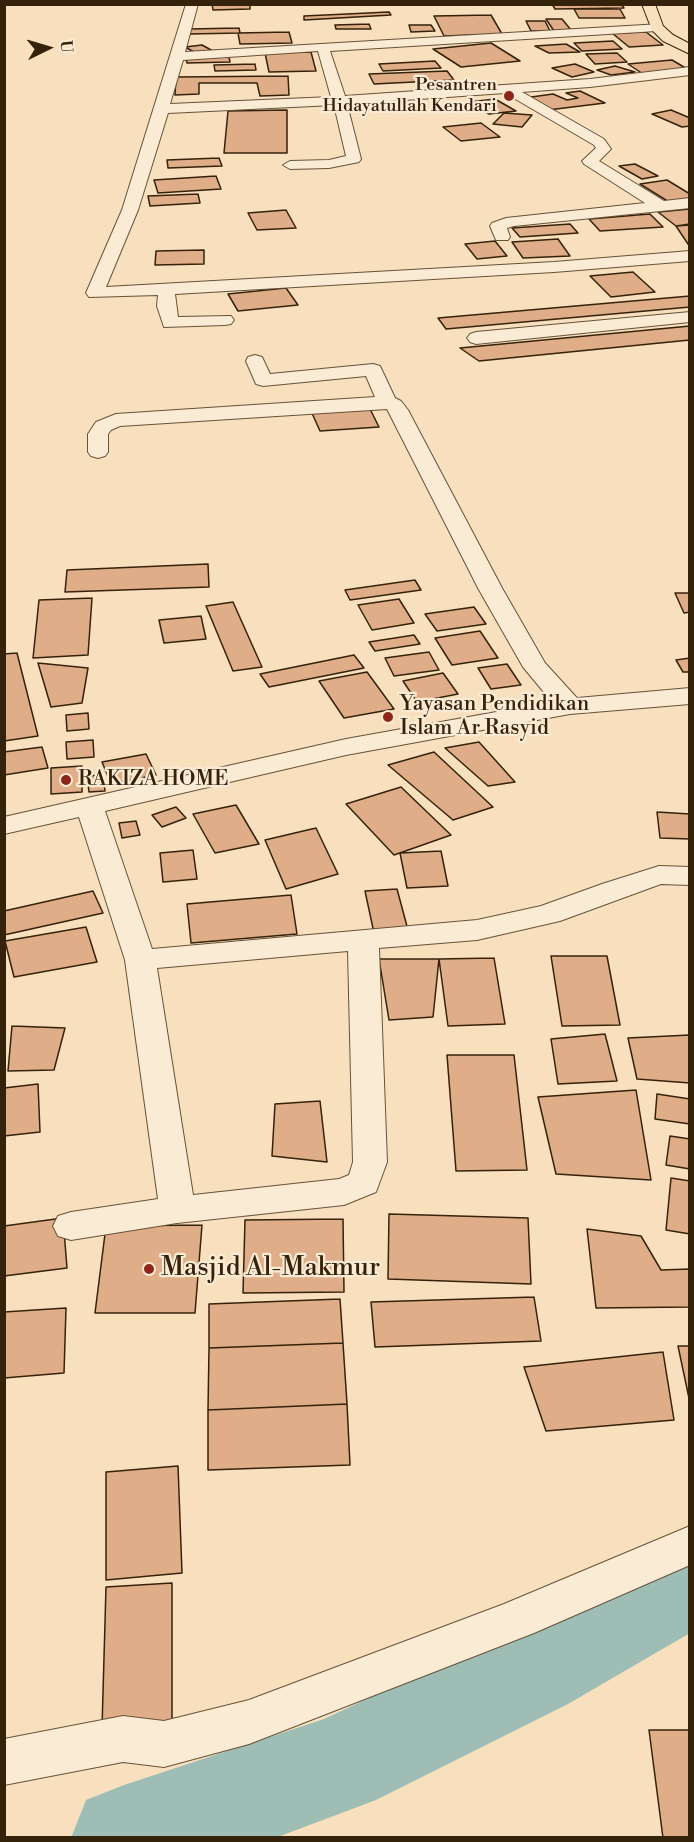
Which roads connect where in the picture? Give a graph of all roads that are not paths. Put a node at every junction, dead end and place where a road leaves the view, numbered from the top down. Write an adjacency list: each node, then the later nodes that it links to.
1 (192, 4): 8 (street)
2 (648, 4): 3 (highway)
3 (657, 27): 6 (street); 7 (highway)
4 (675, 27): 5 (highway)
5 (690, 39)
6 (323, 47): 8 (street); 11 (street)
7 (690, 50)
8 (177, 56): 12 (street)
9 (690, 71): 10 (street)
10 (507, 89): 11 (street); 15 (street)
11 (338, 101): 12 (street); 13 (street)
12 (162, 109): 18 (street)
13 (290, 165)
14 (690, 203): 15 (street)
15 (661, 206): 16 (street)
16 (502, 237)
17 (690, 256): 18 (street)
18 (167, 289): 20 (street)
19 (690, 317): 21 (street)
20 (225, 320)
21 (476, 338)
22 (255, 361): 23 (street)
23 (387, 402): 24 (street); 26 (street)
24 (98, 452)
25 (690, 696): 26 (street)
26 (570, 706): 27 (street)
27 (90, 807): 28 (street); 31 (street)
28 (4, 826)
29 (690, 876): 30 (street)
30 (363, 939): 31 (street); 32 (street)
31 (140, 960): 32 (street)
32 (177, 1210): 33 (street)
33 (71, 1226)
34 (690, 1545): 35 (street)
35 (4, 1761)

